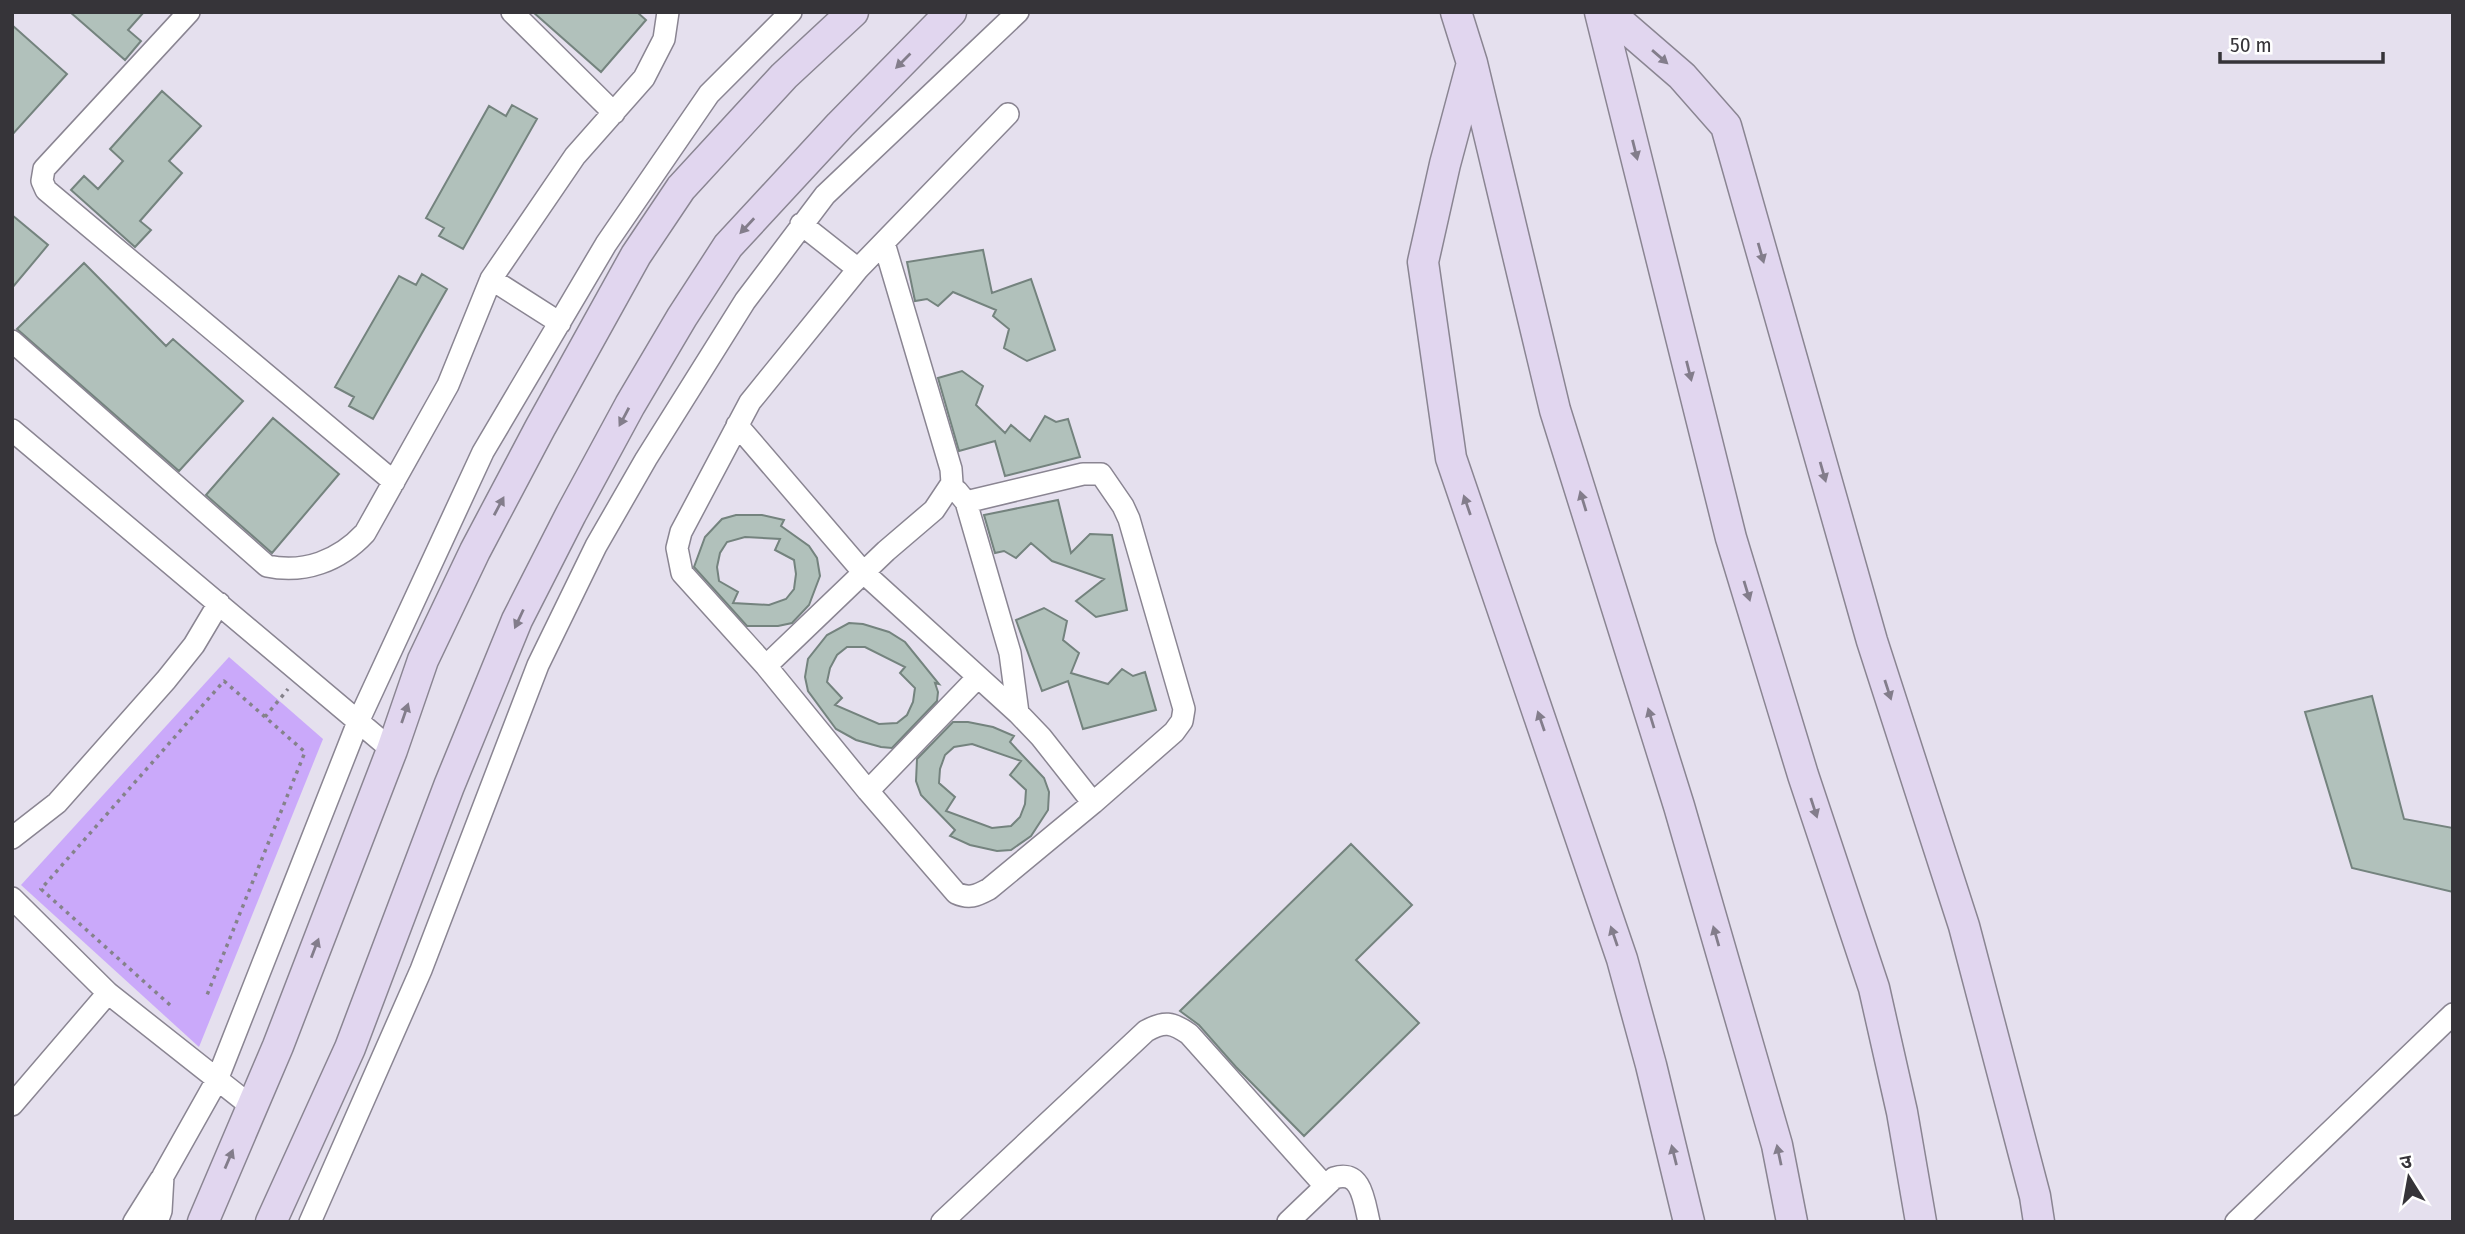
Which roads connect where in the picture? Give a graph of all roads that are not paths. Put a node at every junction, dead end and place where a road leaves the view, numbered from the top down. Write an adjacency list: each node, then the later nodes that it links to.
1 (188, 12): 22 (street)
2 (512, 12): 12 (street)
3 (668, 12): 12 (street)
4 (792, 12): 18 (street)
5 (853, 12): 31 (main road, one-way to 5)
6 (951, 12): 46 (main road, one-way to 46)
7 (1018, 12): 14 (street)
8 (1456, 12): 11 (main road)
9 (1600, 12): 53 (main road, one-way to 53)
10 (1608, 12): 54 (main road, one-way to 54)
11 (1472, 63): 51 (main road, one-way to 11); 52 (main road, one-way to 11)
12 (614, 113): 17 (street)
13 (1008, 114): 15 (street)
14 (801, 223): 16 (street); 47 (street)
15 (884, 243): 16 (street); 23 (street)
16 (858, 269): 20 (street)
17 (491, 279): 18 (street); 22 (street)
18 (560, 323): 30 (street)
19 (12, 341): 22 (street)
20 (737, 425): 25 (street); 27 (street)
21 (12, 430): 26 (street)
22 (394, 482)
23 (952, 483): 24 (street); 25 (street)
24 (966, 502): 29 (street); 33 (street)
25 (864, 573): 27 (street); 28 (street)
26 (219, 603): 30 (street); 34 (street)
27 (766, 666): 32 (street)
28 (978, 677): 29 (street); 32 (street)
29 (1018, 713): 33 (street)
30 (358, 722): 31 (street); 38 (street)
31 (392, 750): 40 (main road, one-way to 31)
32 (868, 791): 33 (street)
33 (1093, 803)
34 (12, 838)
35 (12, 898): 36 (street)
36 (108, 993): 38 (street); 39 (street)
37 (2453, 1014): 55 (street)
38 (217, 1080): 40 (street); 41 (street)
39 (12, 1105)
40 (251, 1106): 45 (main road, one-way to 40)
41 (163, 1176): 43 (street); 44 (street)
42 (1325, 1186): 48 (street); 49 (street); 50 (street)
43 (134, 1222)
44 (157, 1222)
45 (202, 1222)
46 (271, 1222)
47 (310, 1222)
48 (942, 1222)
49 (1288, 1222)
50 (1369, 1222)
51 (1689, 1222)
52 (1792, 1222)
53 (1922, 1222)
54 (2039, 1222)
55 (2236, 1222)

